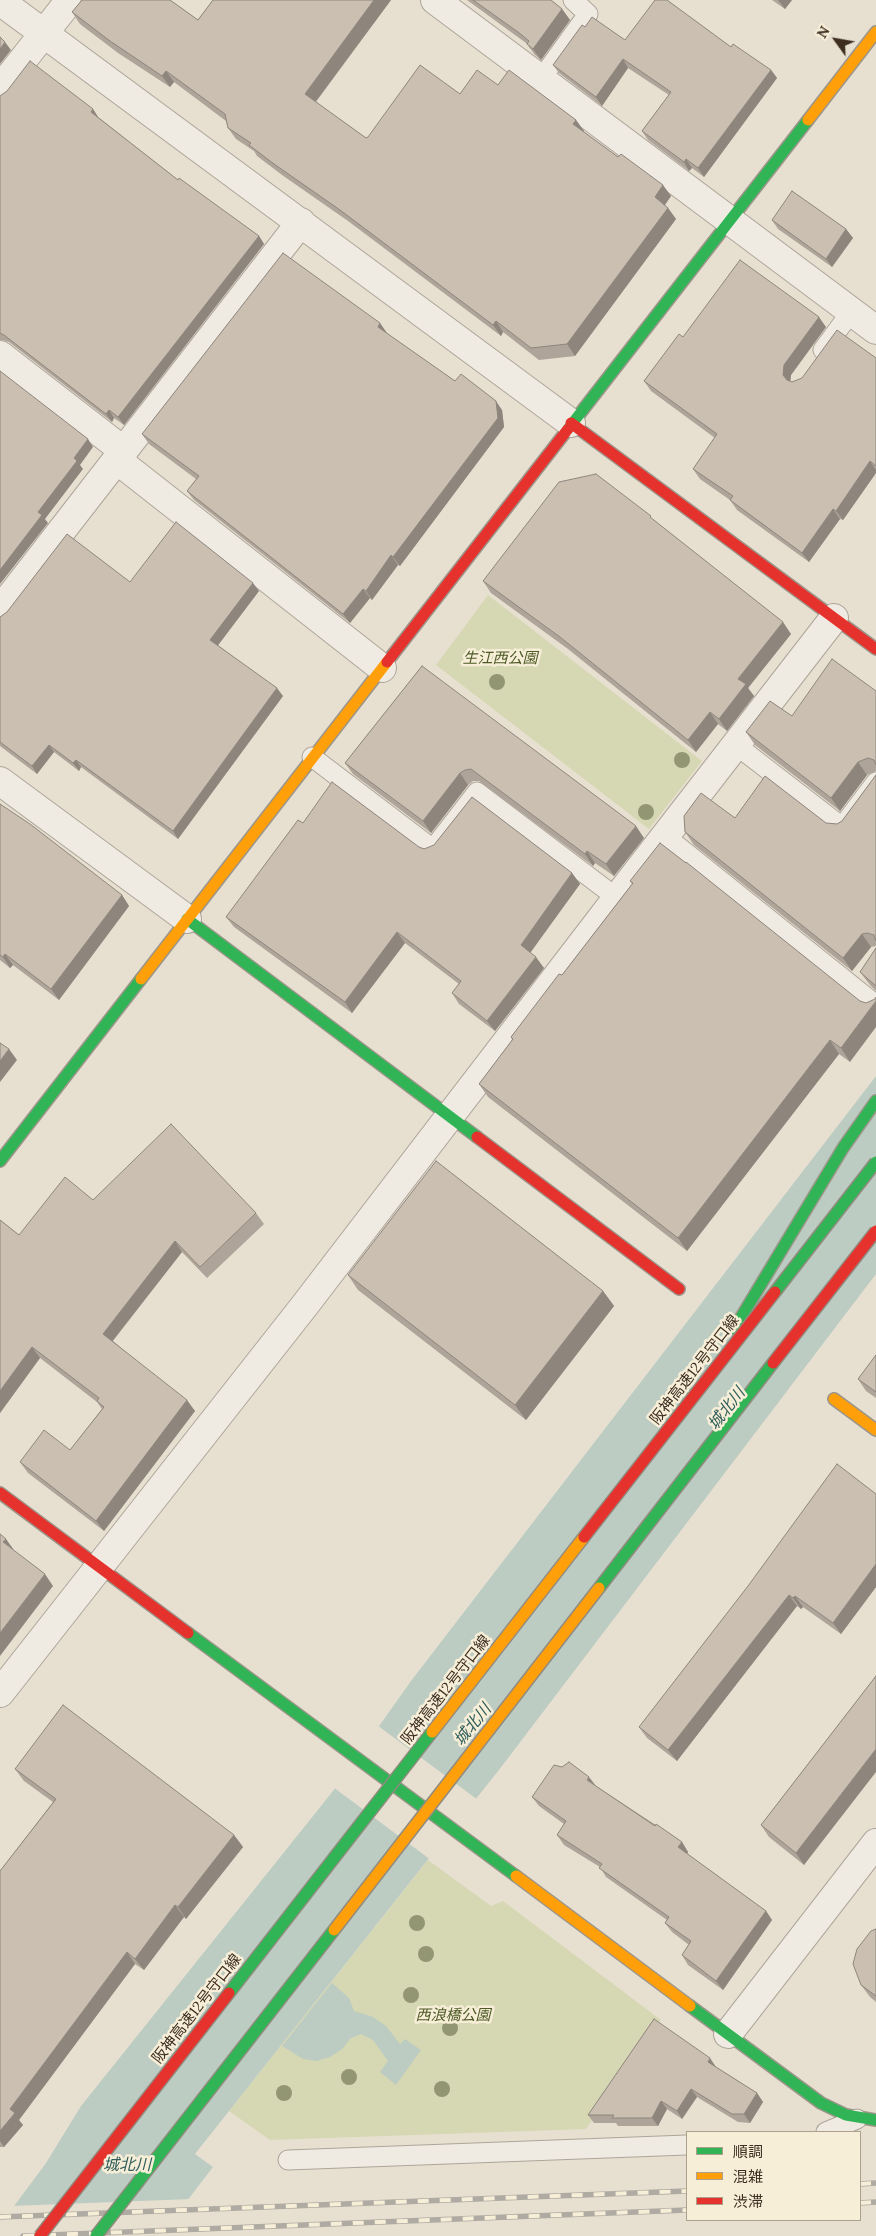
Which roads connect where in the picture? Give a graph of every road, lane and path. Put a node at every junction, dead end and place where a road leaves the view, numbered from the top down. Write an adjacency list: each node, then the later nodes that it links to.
1 (70, 0): 6 (street)
2 (435, 0): 7 (street)
3 (573, 0): 7 (lane)
4 (0, 1): 6 (street)
5 (876, 32): 9 (main road)
6 (44, 34): 8 (street); 10 (street)
7 (541, 79): 9 (street)
8 (0, 89)
9 (729, 220): 11 (street); 15 (main road)
10 (301, 222): 15 (street); 16 (street)
11 (851, 312): 12 (street); 14 (lane)
12 (876, 330)
13 (0, 355): 16 (street)
14 (811, 366)
15 (571, 423): 18 (main road); 20 (main road)
16 (120, 455): 17 (street); 20 (street)
17 (0, 610)
18 (834, 618): 19 (main road); 21 (street)
19 (876, 649)
20 (382, 668): 22 (main road)
21 (736, 745): 24 (lane); 25 (street)
22 (312, 757): 26 (lane); 27 (main road)
23 (0, 781): 27 (street)
24 (876, 782)
25 (665, 836): 26 (street); 29 (lane)
26 (616, 898): 32 (street)
27 (188, 919): 32 (main road); 33 (main road)
28 (865, 973): 29 (lane)
29 (854, 988): 30 (lane)
30 (876, 1005)
31 (876, 1101): 37 (main road, bridge)
32 (448, 1117): 36 (main road); 41 (street)
33 (0, 1161)
34 (876, 1162): 37 (main road, 阪神高速12号守口線, bridge)
35 (876, 1231): 51 (main road, bridge)
36 (679, 1289)
37 (693, 1397): 50 (main road, 阪神高速12号守口線, bridge)
38 (834, 1399): 39 (main road)
39 (876, 1430)
40 (0, 1493): 41 (main road)
41 (98, 1566): 42 (street); 44 (main road, bridge)
42 (0, 1693)
43 (876, 1843): 44 (street)
44 (728, 2034): 45 (main road)
45 (857, 2118): 46 (main road); 47 (lane)
46 (876, 2120)
47 (828, 2131)
48 (686, 2146): 49 (lane)
49 (288, 2160)
50 (40, 2236)
51 (96, 2236)

